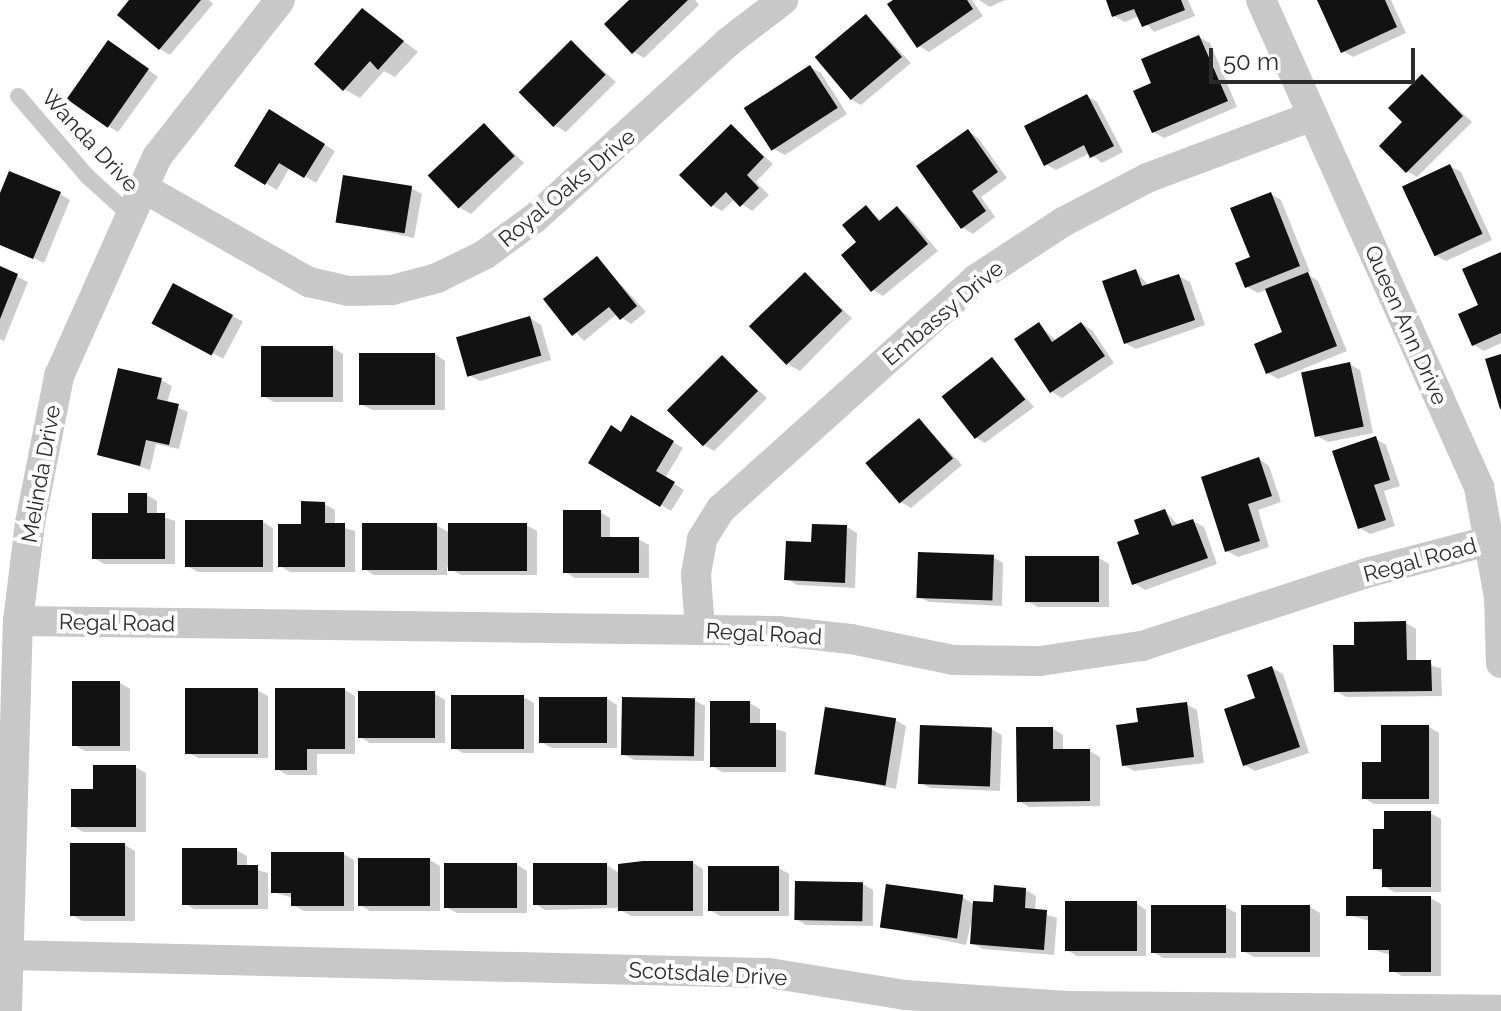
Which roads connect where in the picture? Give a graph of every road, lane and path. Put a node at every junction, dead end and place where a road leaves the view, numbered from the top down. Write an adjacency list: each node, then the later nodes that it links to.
1 (280, 0): 6 (street, Melinda Drive)
2 (783, 0): 6 (street, Royal Oaks Drive)
3 (1261, 0): 5 (street, Queen Ann Drive)
4 (18, 96): 6 (lane, Wanda Drive)
5 (1313, 116): 7 (street, Queen Ann Drive); 9 (street, Embassy Drive)
6 (137, 202): 8 (street, Melinda Drive)
7 (1492, 540): 9 (street, Regal Road); 10 (street, Queen Ann Drive)
8 (18, 621): 9 (street, Regal Road); 11 (street, Melinda Drive)
9 (700, 630)
10 (1501, 663)
11 (9, 955): 12 (street, Scotsdale Drive); 14 (street, Melinda Drive)
12 (904, 1003): 13 (street, Scotsdale Drive)
13 (1501, 1010)
14 (7, 1011)

